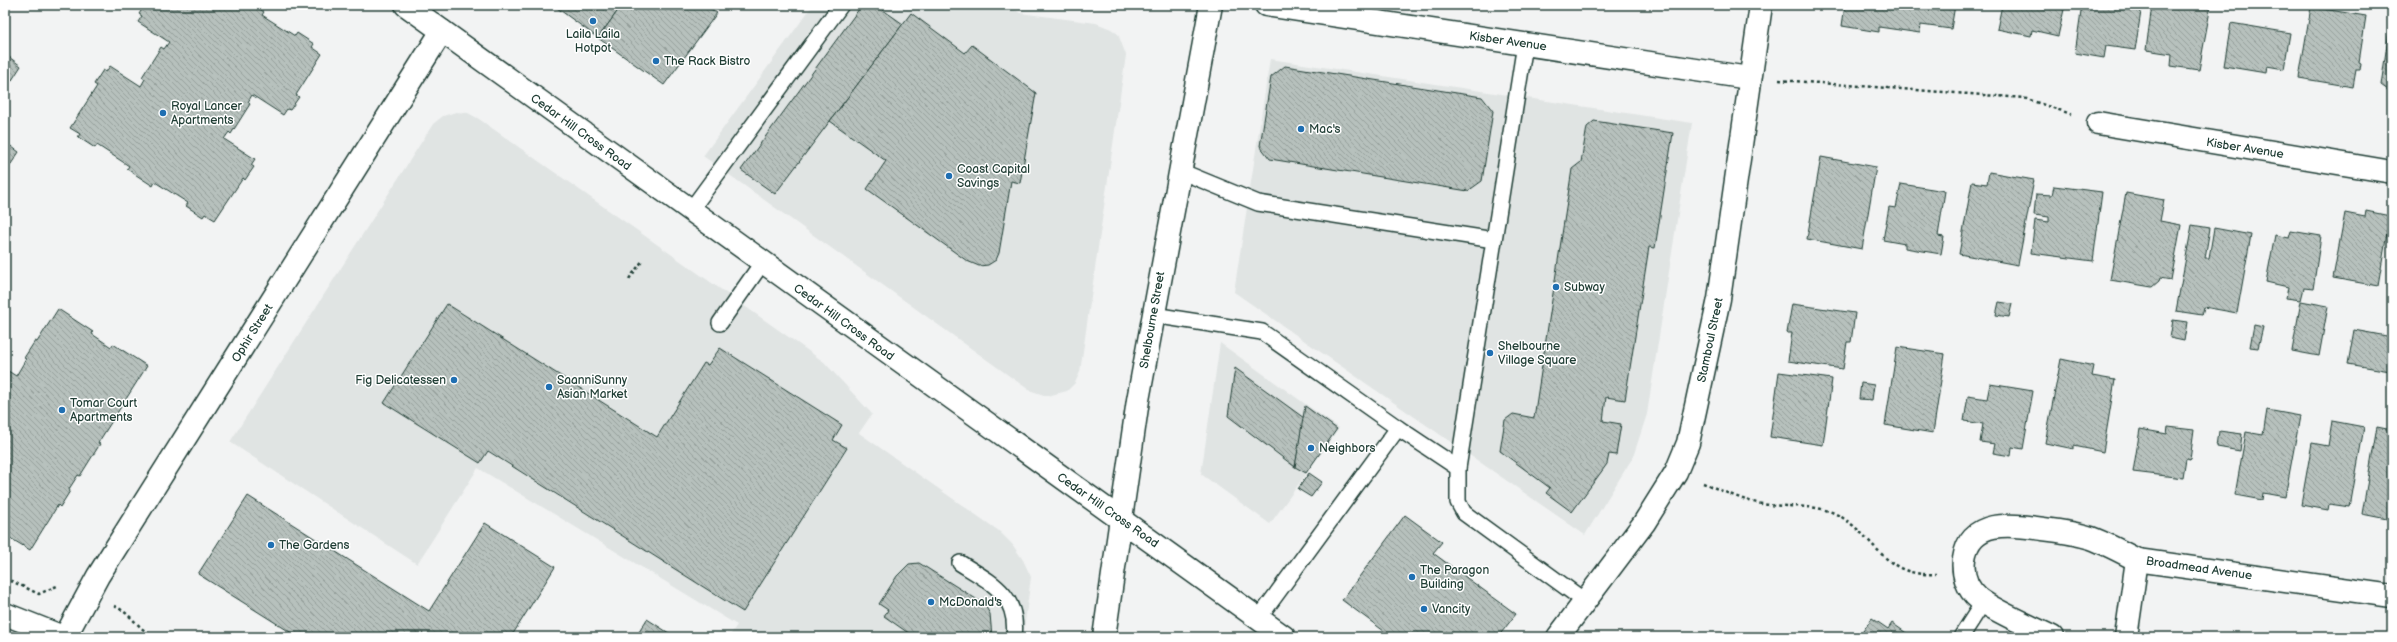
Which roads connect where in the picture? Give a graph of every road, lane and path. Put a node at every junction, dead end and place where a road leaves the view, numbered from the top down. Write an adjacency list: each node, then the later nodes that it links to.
1 (406, 5): 6 (street, Cedar Hill Cross Road)
2 (841, 5): 12 (lane)
3 (1210, 5): 10 (street, Shelbourne Street)
4 (1266, 5): 7 (street, Kisber Avenue)
5 (1761, 5): 8 (street, Stamboul Street)
6 (442, 31): 12 (street, Cedar Hill Cross Road); 31 (street, Ophir Street)
7 (1525, 44): 8 (street, Kisber Avenue); 13 (lane)
8 (1749, 78): 9 (path); 21 (street, Stamboul Street)
9 (2098, 123): 11 (street, Kisber Avenue)
10 (1180, 171): 13 (lane); 17 (street, Shelbourne Street)
11 (2392, 172)
12 (690, 211): 15 (street, Cedar Hill Cross Road)
13 (1494, 240): 20 (lane)
14 (643, 260): 16 (path)
15 (762, 263): 18 (lane); 22 (street, Cedar Hill Cross Road)
16 (629, 279)
17 (1153, 315): 19 (lane); 22 (street, Shelbourne Street)
18 (720, 323)
19 (1398, 428): 20 (lane); 30 (lane)
20 (1458, 468): 27 (lane)
21 (1676, 472): 25 (path); 27 (street, Stamboul Street)
22 (1119, 519): 30 (street, Cedar Hill Cross Road); 33 (street, Shelbourne Street)
23 (2138, 560): 25 (street, Broadmead Avenue); 26 (street, Broadmead Avenue); 38 (street)
24 (960, 563): 32 (lane)
25 (1964, 571): 28 (street, Broadmead Avenue)
26 (2392, 596)
27 (1586, 602): 35 (street, Stamboul Street)
28 (1984, 602): 36 (lane); 37 (street, Broadmead Avenue)
29 (5, 614): 31 (street)
30 (1259, 618): 34 (street, Cedar Hill Cross Road)
31 (64, 637)
32 (1014, 637)
33 (1104, 637)
34 (1284, 637)
35 (1558, 637)
36 (1961, 637)
37 (2052, 637)
38 (2126, 637)

